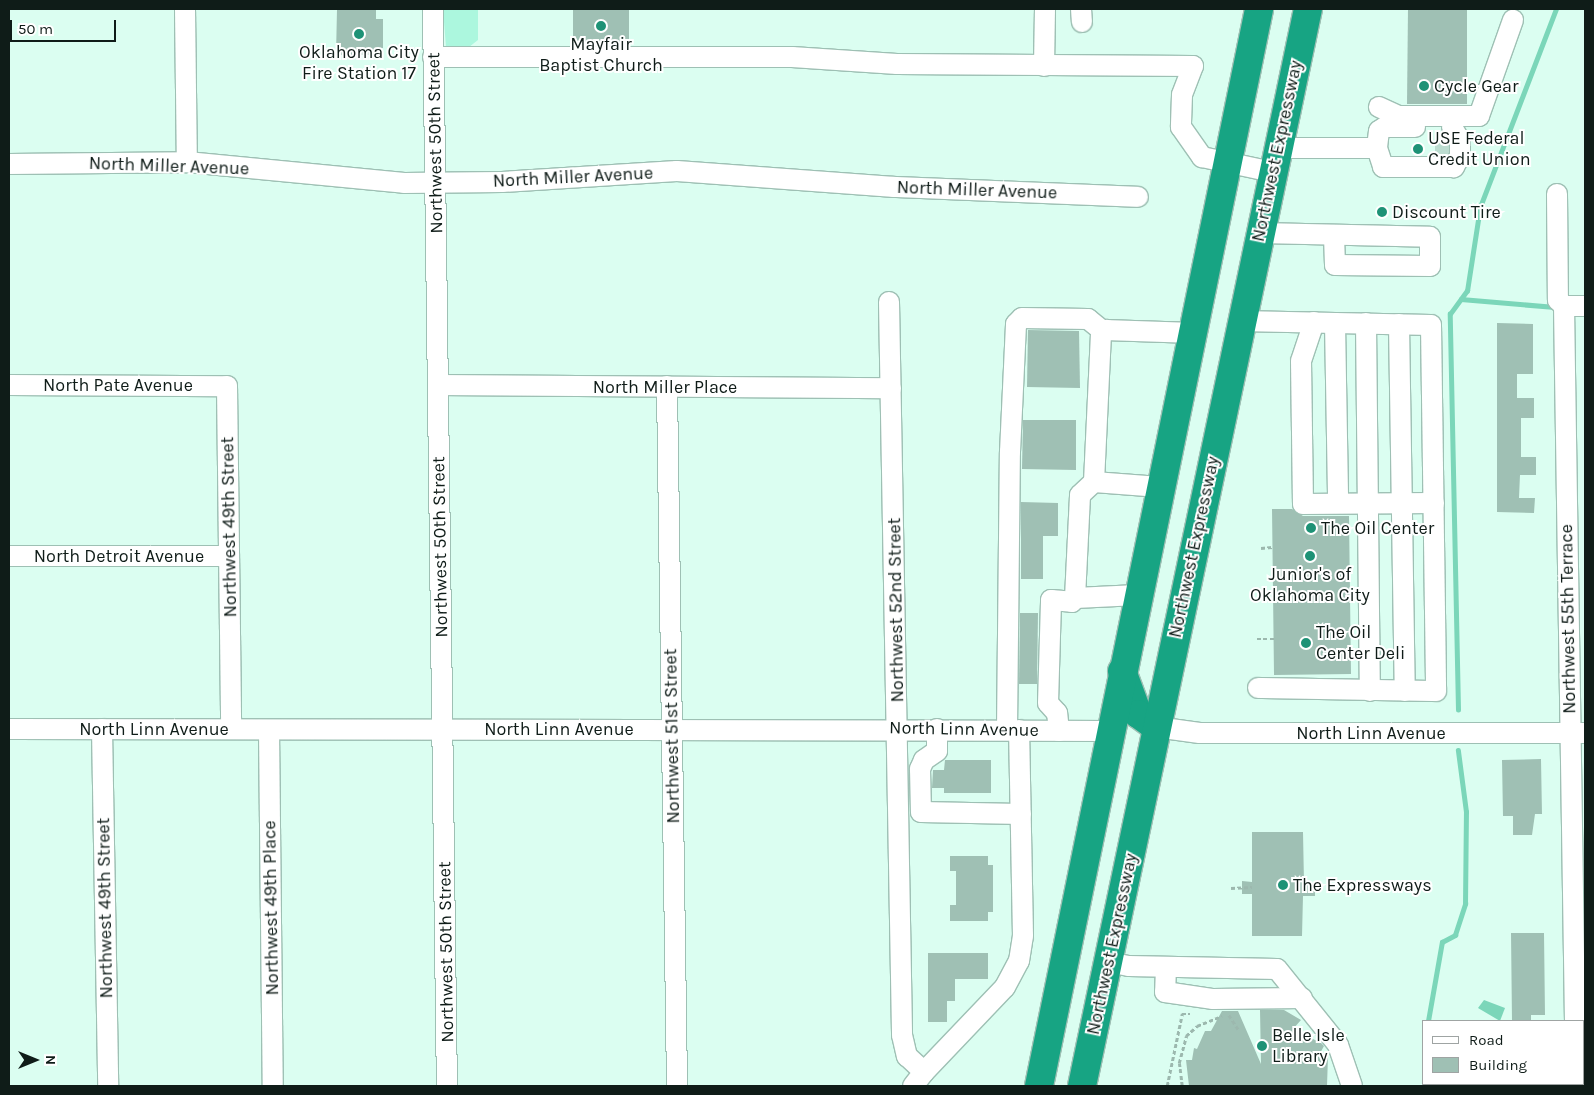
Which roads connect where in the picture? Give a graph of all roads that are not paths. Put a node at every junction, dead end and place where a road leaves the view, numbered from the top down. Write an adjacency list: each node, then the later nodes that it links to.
1 (185, 9): 13 (street)
2 (433, 9): 7 (street, Northwest 50th Street)
3 (1045, 9): 8 (street)
4 (1259, 9): 12 (highway)
5 (1308, 9): 11 (highway, Northwest Expressway)
6 (1513, 20): 9 (street)
7 (434, 57): 8 (street); 15 (street, Northwest 50th Street)
8 (1044, 66): 12 (street)
9 (1379, 107)
10 (1377, 148): 10 (street); 11 (street)
11 (1275, 160): 12 (street); 18 (highway, Northwest Expressway)
12 (1228, 161): 29 (highway)
13 (187, 162): 14 (street, North Miller Avenue); 15 (street, North Miller Avenue)
14 (9, 164)
15 (435, 183): 17 (street, North Miller Avenue); 31 (street, Northwest 50th Street)
16 (1557, 194): 21 (street, Northwest 55th Terrace)
17 (1138, 196)
18 (1260, 233): 19 (street); 23 (highway, Northwest Expressway)
19 (1334, 237)
20 (889, 302): 34 (street, Northwest 52nd Street)
21 (1564, 306): 22 (street); 61 (street, Northwest 55th Terrace)
22 (1585, 306)
23 (1240, 321): 24 (street); 49 (highway, Northwest Expressway)
24 (1314, 322): 25 (street); 37 (street)
25 (1335, 323): 26 (street); 37 (street)
26 (1366, 323): 27 (street); 40 (street)
27 (1399, 324): 38 (street); 39 (street)
28 (1103, 331): 29 (street); 35 (street); 58 (street)
29 (1192, 333): 36 (highway)
30 (9, 385): 32 (street, North Pate Avenue)
31 (438, 385): 33 (street, North Miller Place); 54 (street, Northwest 50th Street)
32 (227, 386): 42 (street, Northwest 49th Street)
33 (667, 386): 34 (street, North Miller Place); 57 (street, Northwest 51st Street)
34 (891, 388): 50 (street, Northwest 52nd Street)
35 (1094, 482): 36 (street); 44 (street)
36 (1160, 487): 43 (highway)
37 (1338, 503): 40 (street)
38 (1403, 503): 39 (street); 40 (street); 48 (street)
39 (1434, 503): 48 (street)
40 (1367, 504): 47 (street)
41 (9, 556): 42 (street, North Detroit Avenue)
42 (229, 556): 53 (street, Northwest 49th Street)
43 (1138, 595): 44 (street); 45 (highway)
44 (1075, 598): 59 (street)
45 (1122, 670): 49 (highway); 60 (highway)
46 (1258, 688): 47 (street)
47 (1370, 691): 48 (street)
48 (1405, 691)
49 (1156, 727): 61 (street, North Linn Avenue); 63 (highway, Northwest Expressway)
50 (898, 728): 55 (street, North Linn Avenue); 57 (street, North Linn Avenue); 67 (street, Northwest 52nd Street)
51 (9, 729): 52 (street, North Linn Avenue)
52 (102, 729): 53 (street, North Linn Avenue); 68 (street, Northwest 49th Street)
53 (231, 729): 56 (street, North Linn Avenue)
54 (443, 729): 56 (street, North Linn Avenue); 57 (street, North Linn Avenue); 70 (street, Northwest 50th Street)
55 (937, 729): 58 (street, North Linn Avenue); 62 (street)
56 (269, 730): 69 (street, Northwest 49th Place)
57 (672, 730): 71 (street, Northwest 51st Street)
58 (1013, 730): 59 (street, North Linn Avenue); 62 (street)
59 (1059, 731): 60 (street, North Linn Avenue)
60 (1109, 731): 72 (highway)
61 (1578, 733): 66 (street, Northwest 55th Terrace)
62 (1021, 814): 67 (street)
63 (1108, 962): 64 (street); 73 (highway, Northwest Expressway)
64 (1166, 967): 65 (street); 65 (street)
65 (1302, 998): 74 (street)
66 (1576, 1020)
67 (919, 1079)
68 (108, 1086)
69 (273, 1086)
70 (447, 1086)
71 (677, 1086)
72 (1039, 1086)
73 (1082, 1086)
74 (1352, 1086)

